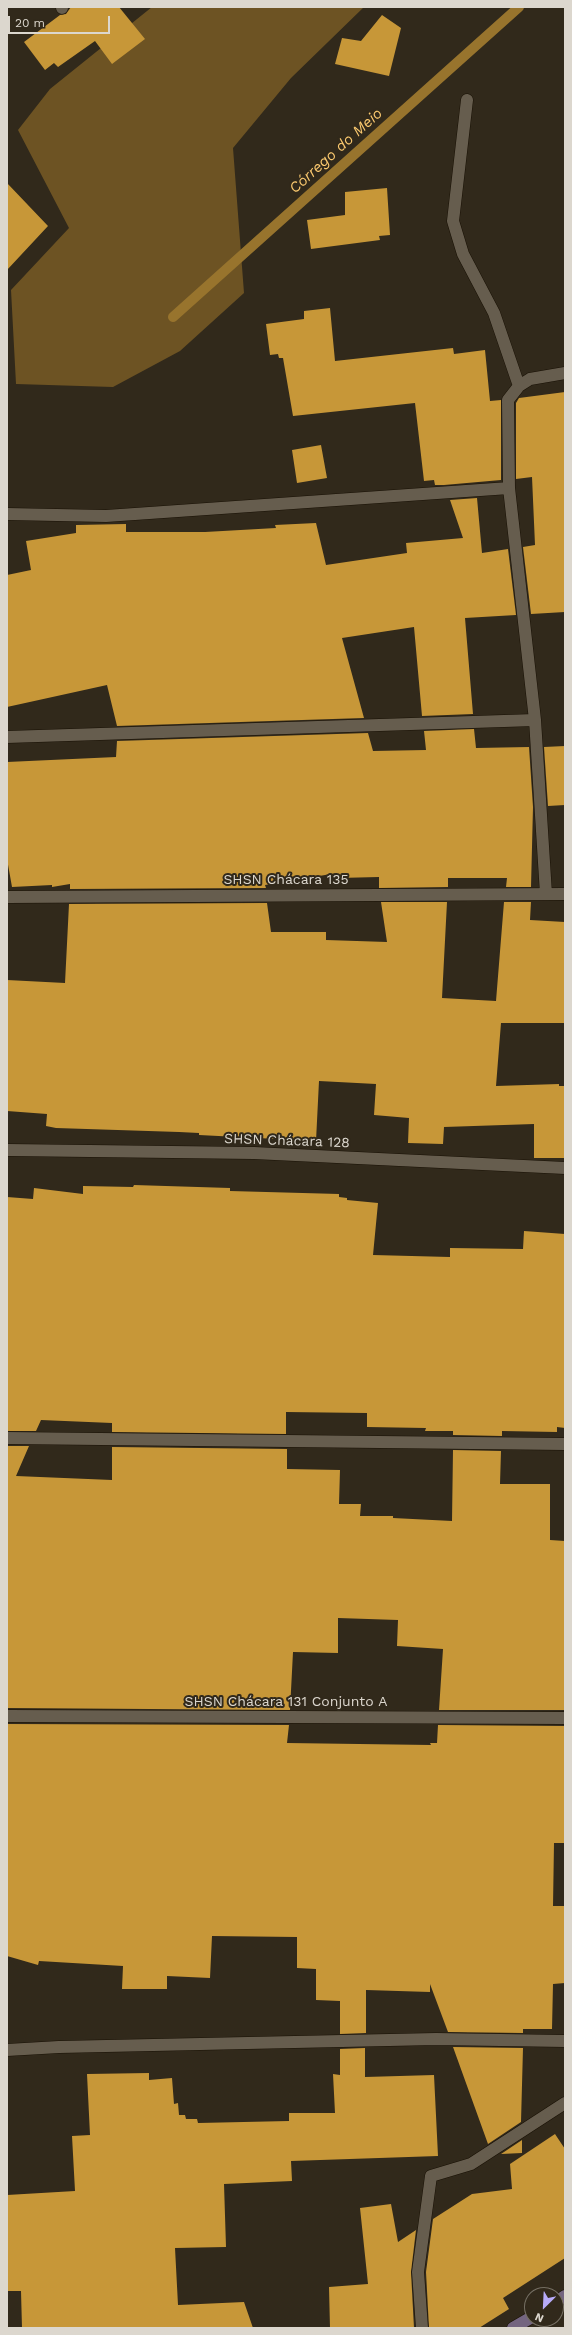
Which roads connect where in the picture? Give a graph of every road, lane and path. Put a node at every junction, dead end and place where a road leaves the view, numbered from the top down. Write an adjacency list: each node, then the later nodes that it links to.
1 (467, 100): 3 (street)
2 (565, 373): 3 (street)
3 (519, 386): 4 (street)
4 (509, 488): 5 (street); 6 (street)
5 (7, 514)
6 (535, 720): 7 (street); 8 (street)
7 (7, 738)
8 (546, 894): 9 (street, SHSN Chácara 135); 10 (street, SHSN Chácara 135)
9 (565, 894)
10 (7, 897)
11 (7, 1150): 12 (street, SHSN Chácara 128)
12 (565, 1168)
13 (7, 1438): 14 (street)
14 (565, 1444)
15 (7, 1716): 16 (street, SHSN Chácara 131 Conjunto A)
16 (565, 1718)
17 (565, 2041): 18 (street)
18 (7, 2050)
19 (565, 2103): 21 (street)
20 (524, 2322): 22 (street)
21 (422, 2328)
22 (513, 2328)

